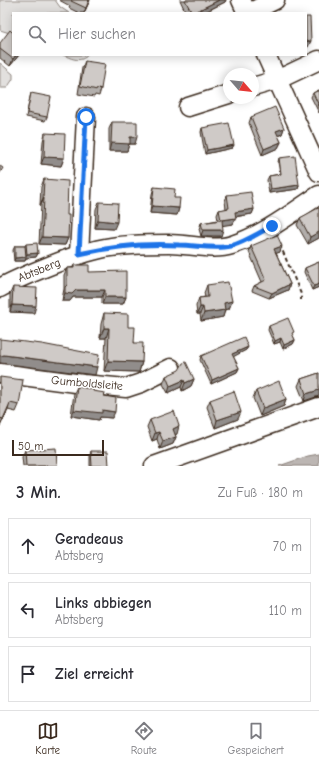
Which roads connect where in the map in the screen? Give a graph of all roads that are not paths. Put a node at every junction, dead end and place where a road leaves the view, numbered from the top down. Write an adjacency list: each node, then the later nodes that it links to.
1 (241, 0): 3 (street)
2 (275, 0): 4 (street)
3 (247, 12)
4 (250, 12)
5 (266, 56): 7 (street)
6 (319, 60): 7 (street)
7 (277, 80): 8 (street); 12 (street)
8 (259, 85)
9 (223, 96): 10 (street)
10 (188, 107)
11 (86, 117): 14 (street)
12 (319, 172)
13 (319, 194): 14 (street, Abtsberg)
14 (79, 254): 15 (street, Abtsberg)
15 (0, 288)
16 (171, 368): 17 (street, Gumboldsleite)
17 (0, 373)
18 (319, 407): 19 (street)
19 (154, 466)

